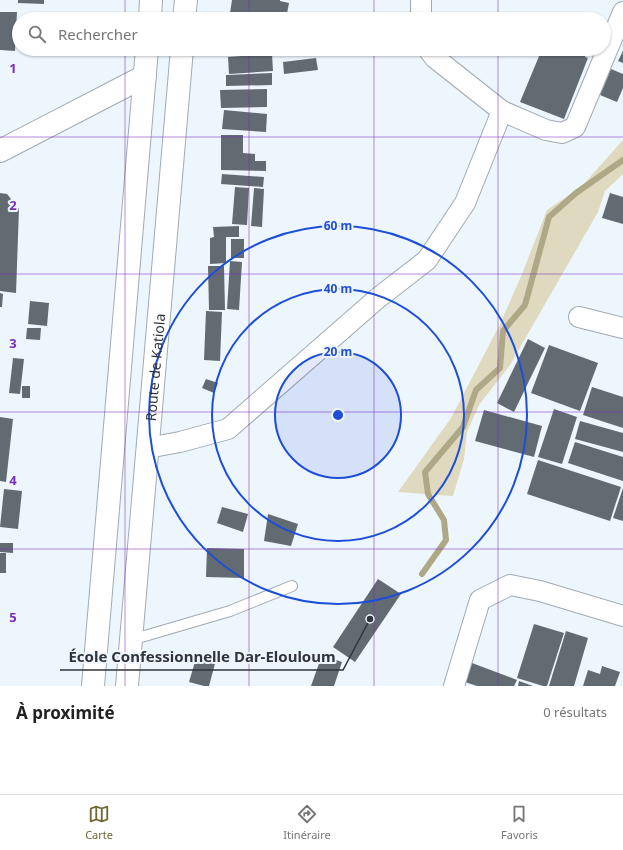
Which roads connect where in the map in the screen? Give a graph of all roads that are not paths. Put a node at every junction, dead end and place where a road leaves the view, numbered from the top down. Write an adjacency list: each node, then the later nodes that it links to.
1 (151, 0): 4 (main road)
2 (186, 0): 5 (main road)
3 (421, 0): 6 (street)
4 (150, 12)
5 (185, 12)
6 (421, 12)
7 (623, 12): 8 (street)
8 (611, 40)
9 (146, 56): 13 (main road)
10 (181, 56): 18 (main road, Route de Katiola)
11 (433, 56): 14 (street)
12 (604, 56): 14 (street)
13 (145, 76): 15 (main road); 22 (main road)
14 (502, 110): 18 (street)
15 (0, 151)
16 (579, 317): 17 (street)
17 (623, 328)
18 (147, 448): 21 (main road, Route de Katiola)
19 (292, 586): 21 (lane)
20 (623, 616): 24 (street)
21 (131, 640): 23 (main road, Route de Katiola)
22 (93, 686)
23 (127, 686)
24 (454, 686)

